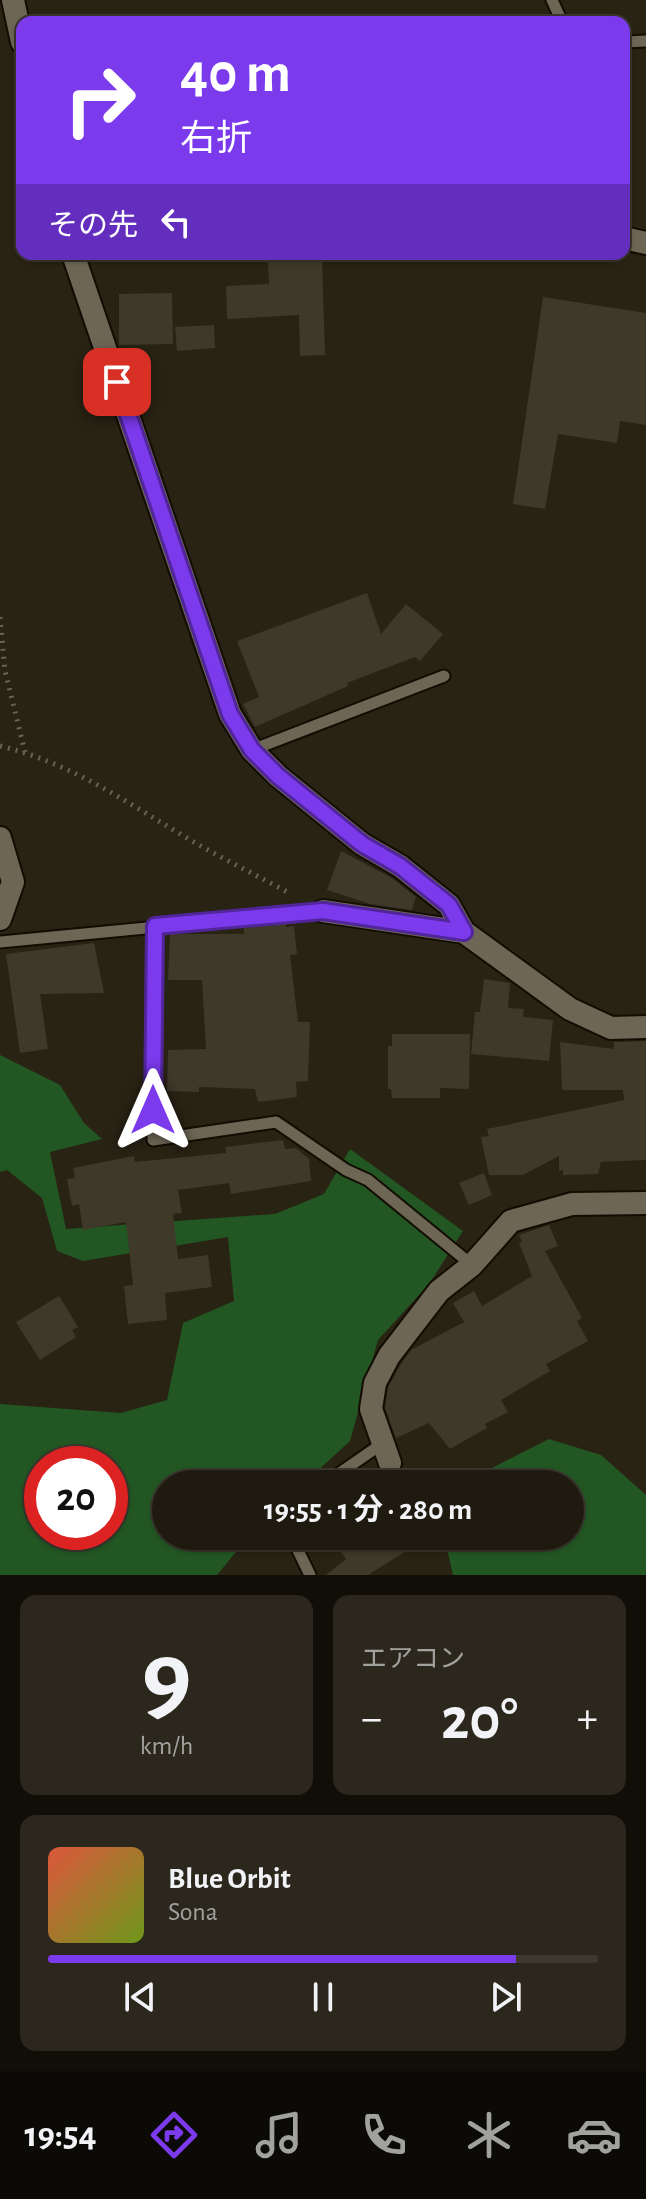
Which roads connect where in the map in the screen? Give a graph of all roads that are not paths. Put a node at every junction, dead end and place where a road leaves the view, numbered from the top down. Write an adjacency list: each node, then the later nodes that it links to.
1 (75, 260): 3 (street)
2 (444, 676): 3 (lane)
3 (252, 750): 8 (street)
4 (0, 838): 6 (street)
5 (323, 911): 7 (lane); 8 (street)
6 (0, 919)
7 (155, 926): 9 (lane); 12 (lane)
8 (464, 932): 10 (street)
9 (0, 942)
10 (646, 1027)
11 (646, 1203): 12 (street)
12 (472, 1265): 13 (street)
13 (386, 1453): 14 (lane)
14 (352, 1470)
15 (298, 1550): 16 (lane)
16 (310, 1575)

